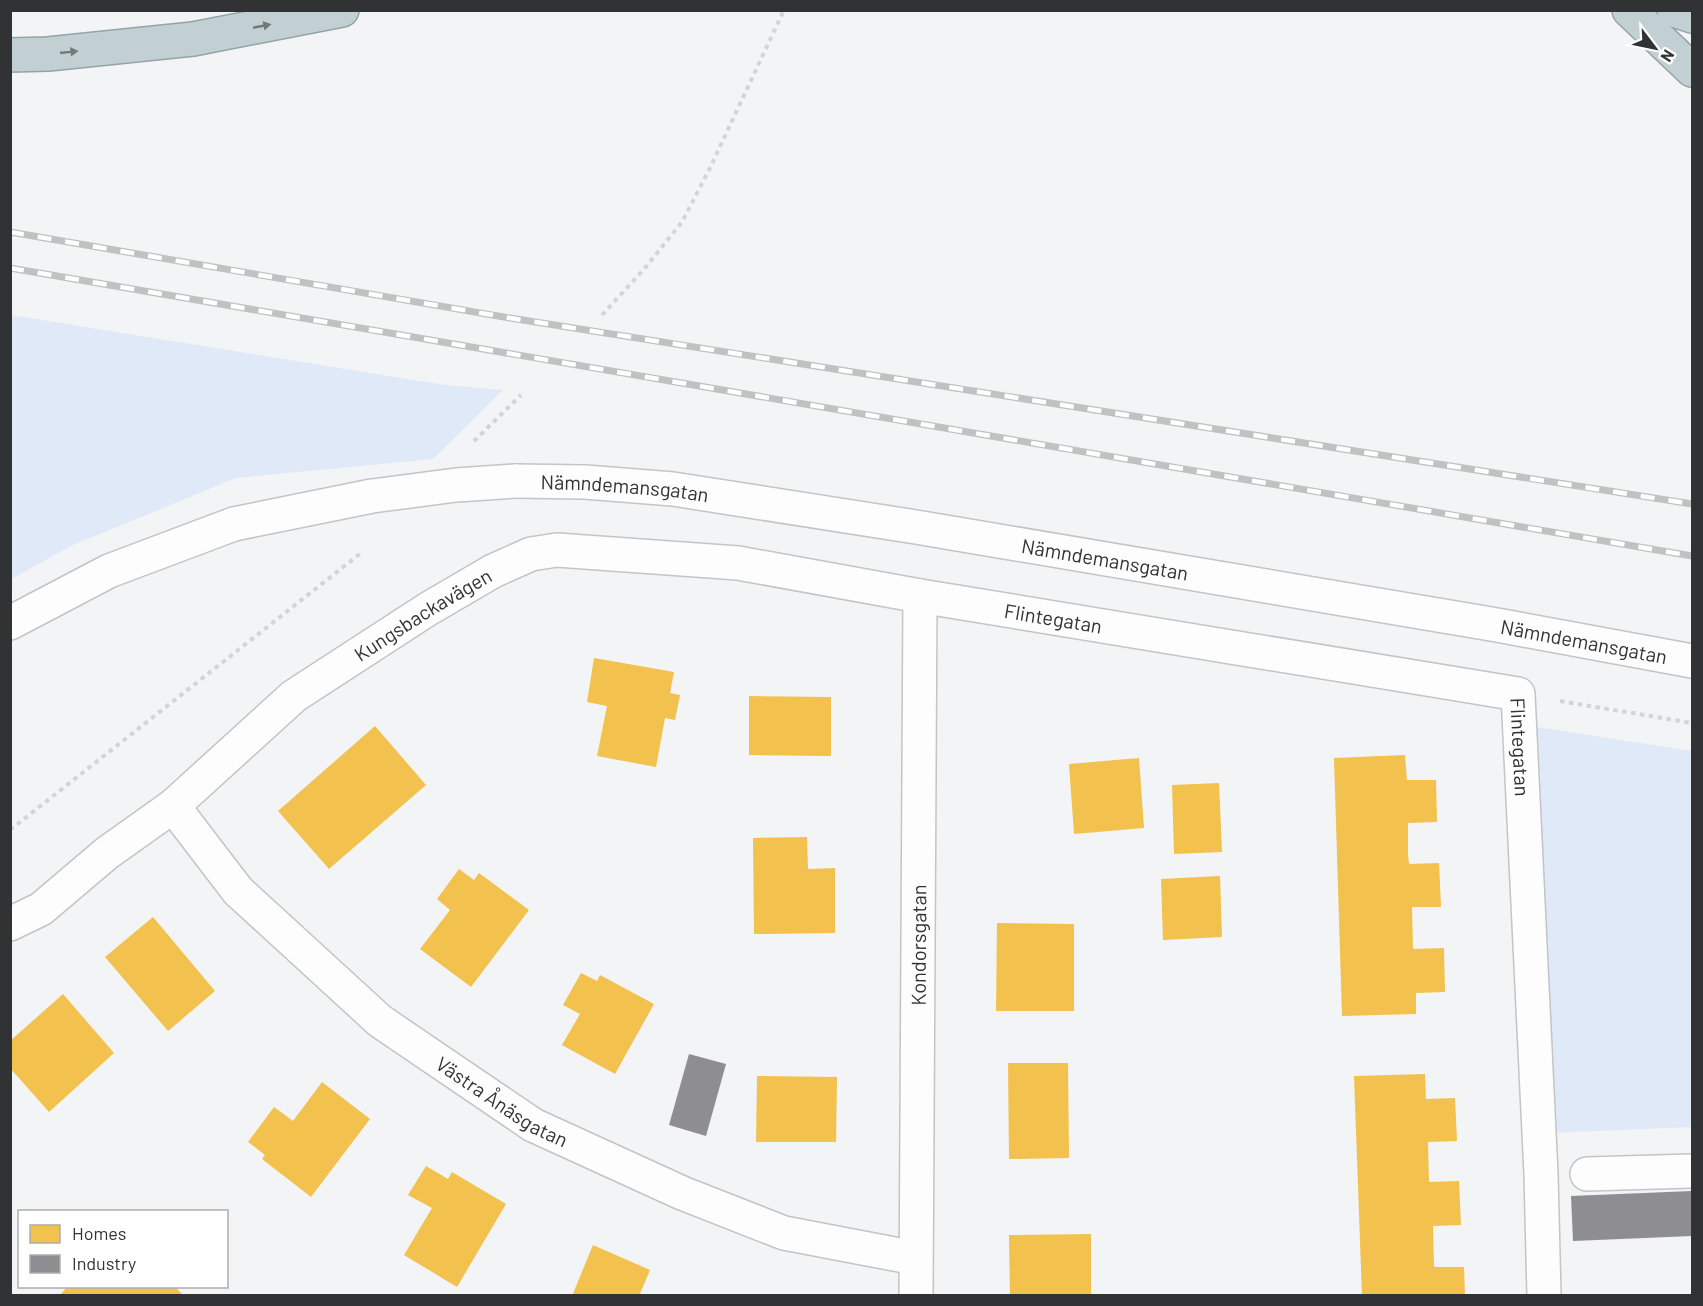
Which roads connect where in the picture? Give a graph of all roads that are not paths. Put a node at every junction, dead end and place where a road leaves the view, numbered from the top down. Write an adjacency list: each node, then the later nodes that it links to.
1 (342, 10): 5 (highway, one-way to 1)
2 (1629, 10): 6 (highway)
3 (1674, 10): 4 (highway)
4 (1692, 16)
5 (10, 55)
6 (1692, 70)
7 (920, 596): 10 (street, Kungsbackavägen); 14 (street, Kondorsgatan); 16 (street, Flintegatan)
8 (10, 623): 9 (street, Nämndemansgatan, bridge)
9 (1692, 660)
10 (173, 806): 11 (street, Kungsbackavägen); 14 (street, Västra Ånäsgatan)
11 (10, 924)
12 (1692, 1171): 13 (street)
13 (1587, 1174)
14 (915, 1258): 15 (street, Kondorsgatan)
15 (916, 1296)
16 (1544, 1296)

